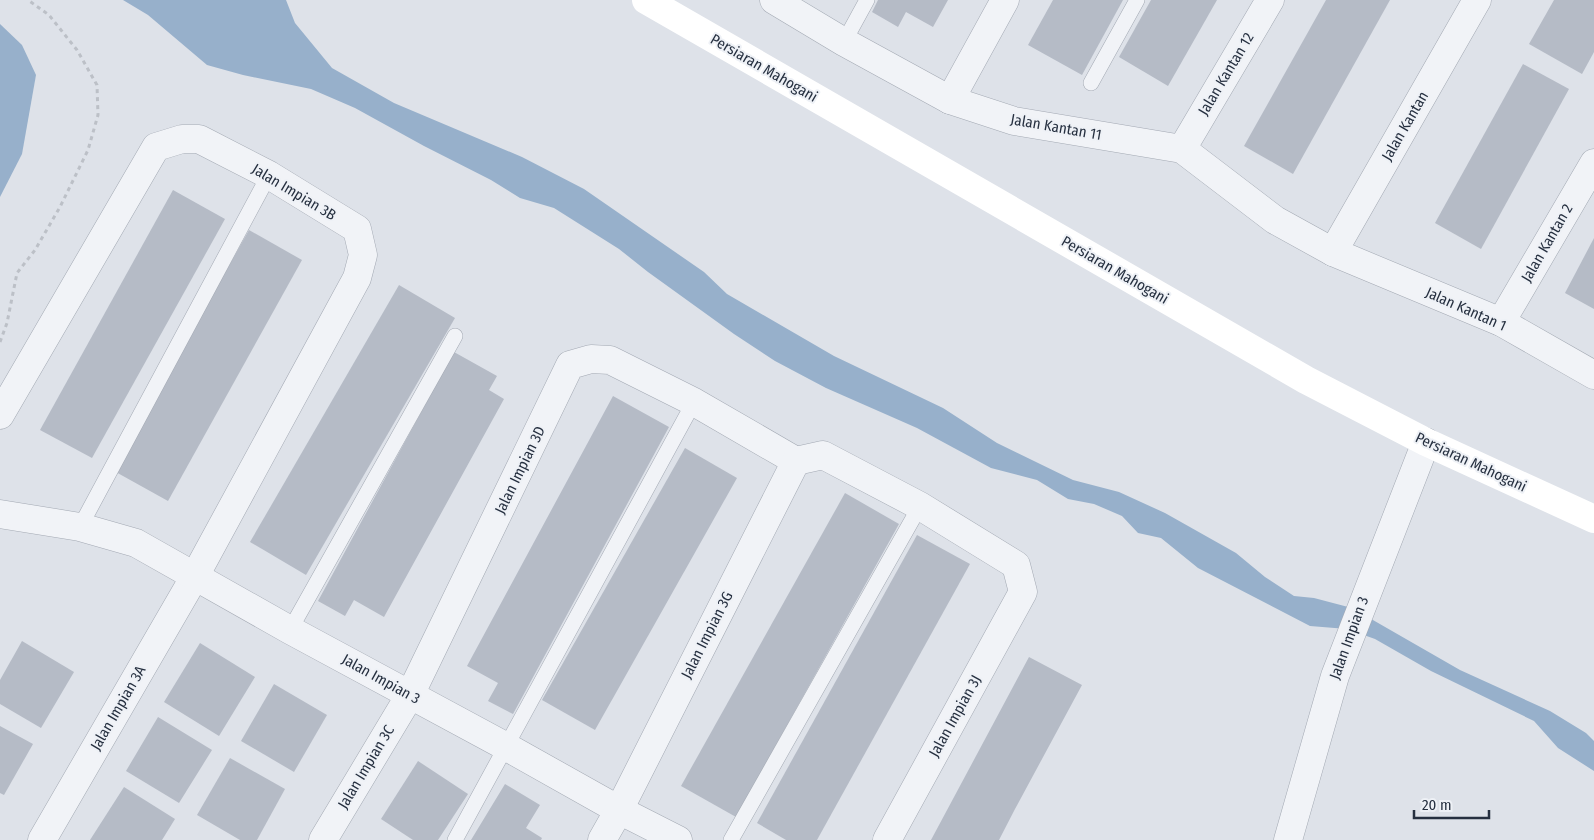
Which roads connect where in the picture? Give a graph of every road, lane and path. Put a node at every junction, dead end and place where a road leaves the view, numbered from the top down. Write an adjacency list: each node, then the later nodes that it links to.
1 (28, 0): 18 (path)
2 (646, 0): 22 (main road, Persiaran Mahogani)
3 (774, 0): 9 (street, Jalan Kantan 11)
4 (867, 0): 9 (lane)
5 (1005, 0): 11 (street)
6 (1137, 0): 10 (lane)
7 (1270, 0): 12 (street, Jalan Kantan 12)
8 (1476, 0): 15 (street, Jalan Kantan)
9 (844, 42): 11 (street, Jalan Kantan 11)
10 (1091, 83)
11 (950, 100): 12 (street, Jalan Kantan 11)
12 (1182, 149): 15 (street, Jalan Kantan 11)
13 (1594, 163): 16 (street, Jalan Kantan 2)
14 (269, 175): 21 (street, Jalan Impian 3B); 27 (lane); 28 (street, Jalan Impian 3B)
15 (1333, 252): 16 (street, Jalan Kantan 1)
16 (1501, 322): 19 (street, Jalan Kantan 1)
17 (455, 336): 29 (lane)
18 (0, 342)
19 (1594, 375)
20 (694, 402): 23 (street); 30 (street, Jalan Impian 3D); 31 (lane)
21 (0, 416)
22 (1426, 442): 26 (main road, Persiaran Mahogani); 40 (street, Jalan Impian 3)
23 (796, 461): 24 (street); 32 (street, Jalan Impian 3G)
24 (920, 506): 38 (lane); 39 (street, Jalan Impian 3J)
25 (0, 514): 27 (street, Jalan Impian 3)
26 (1594, 520)
27 (80, 527): 28 (street, Jalan Impian 3)
28 (195, 576): 29 (street, Jalan Impian 3); 33 (street, Jalan Impian 3A)
29 (290, 630): 30 (street, Jalan Impian 3)
30 (410, 695): 31 (street, Jalan Impian 3); 34 (street, Jalan Impian 3C)
31 (505, 746): 32 (street, Jalan Impian 3); 35 (lane)
32 (619, 810): 36 (street, Jalan Impian 3G); 37 (street, Jalan Impian 3)
33 (42, 840)
34 (323, 840)
35 (454, 840)
36 (602, 840)
37 (678, 840)
38 (731, 840)
39 (888, 840)
40 (1288, 840)

